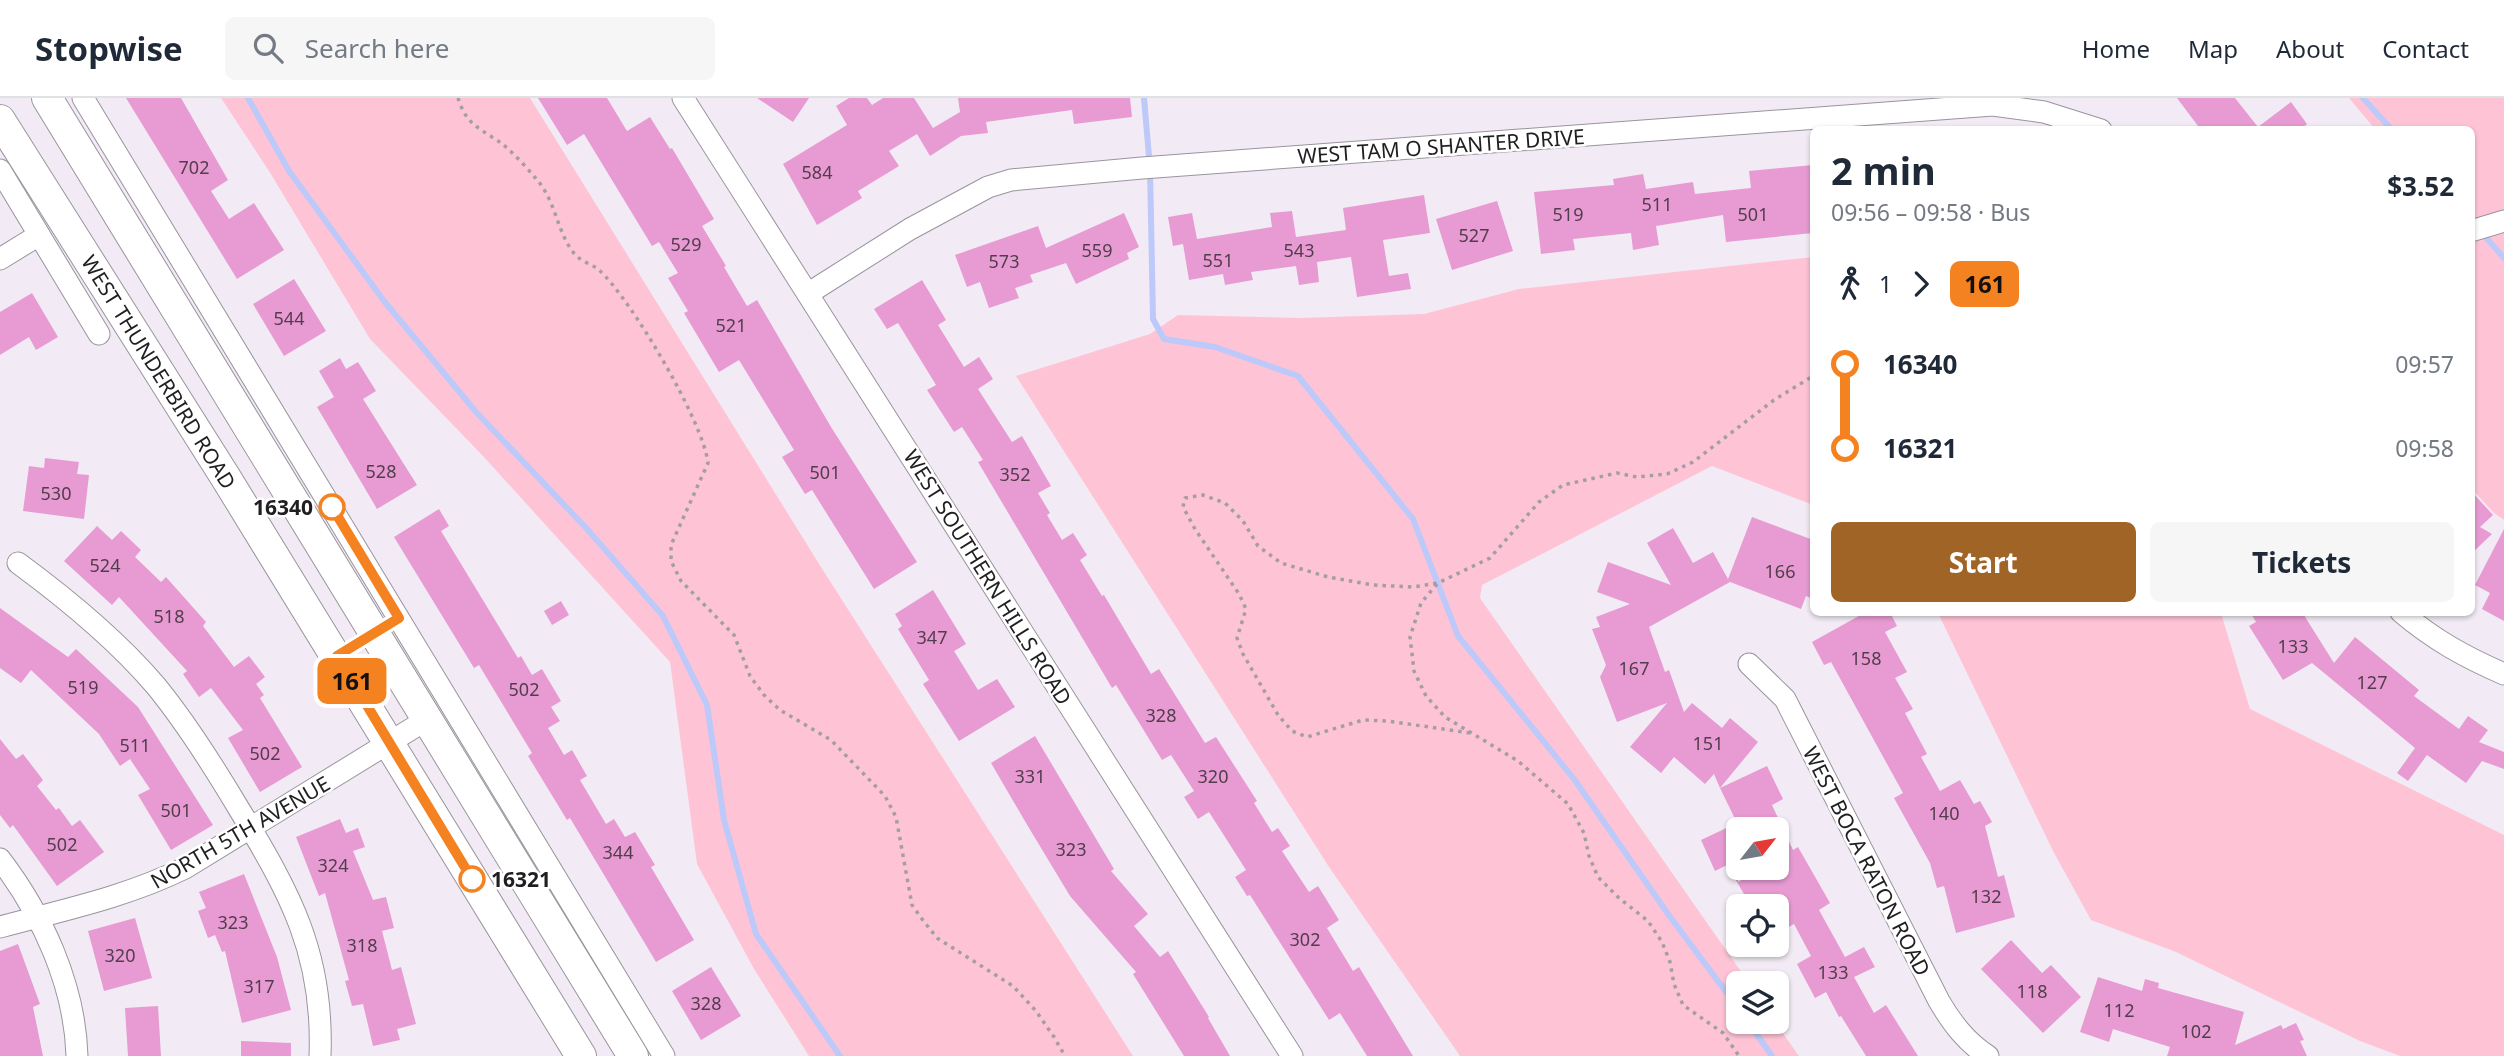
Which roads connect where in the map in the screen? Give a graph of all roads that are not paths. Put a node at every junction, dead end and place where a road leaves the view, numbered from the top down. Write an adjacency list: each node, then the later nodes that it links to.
1 (47, 98): 16 (main road)
2 (83, 98): 15 (street)
3 (684, 98): 11 (street, WEST SOUTHERN HILLS ROAD)
4 (0, 120): 17 (main road, WEST THUNDERBIRD ROAD)
5 (2088, 126): 11 (street, WEST TAM O SHANTER DRIVE)
6 (0, 170): 9 (street, WEST THUNDERBIRD ROAD)
7 (2504, 221): 8 (street)
8 (2475, 230)
9 (40, 234): 10 (street); 12 (street, WEST THUNDERBIRD ROAD)
10 (0, 258)
11 (809, 293): 31 (street, WEST SOUTHERN HILLS ROAD)
12 (99, 334)
13 (18, 563): 22 (street)
14 (2406, 616): 19 (street)
15 (399, 618): 16 (street); 30 (street)
16 (373, 634): 17 (main road); 20 (main road)
17 (337, 656): 21 (main road, WEST THUNDERBIRD ROAD)
18 (1749, 664): 32 (street, WEST BOCA RATON ROAD)
19 (2504, 674)
20 (426, 720): 21 (street, NORTH 5TH AVENUE); 29 (main road)
21 (389, 744): 22 (street, NORTH 5TH AVENUE); 28 (main road, WEST THUNDERBIRD ROAD)
22 (252, 830): 24 (street, NORTH 5TH AVENUE); 27 (street)
23 (0, 859): 24 (street)
24 (37, 917): 25 (street, NORTH 5TH AVENUE); 26 (street)
25 (0, 927)
26 (76, 1056)
27 (320, 1056)
28 (581, 1056)
29 (633, 1056)
30 (664, 1056)
31 (1292, 1056)
32 (1988, 1056)

